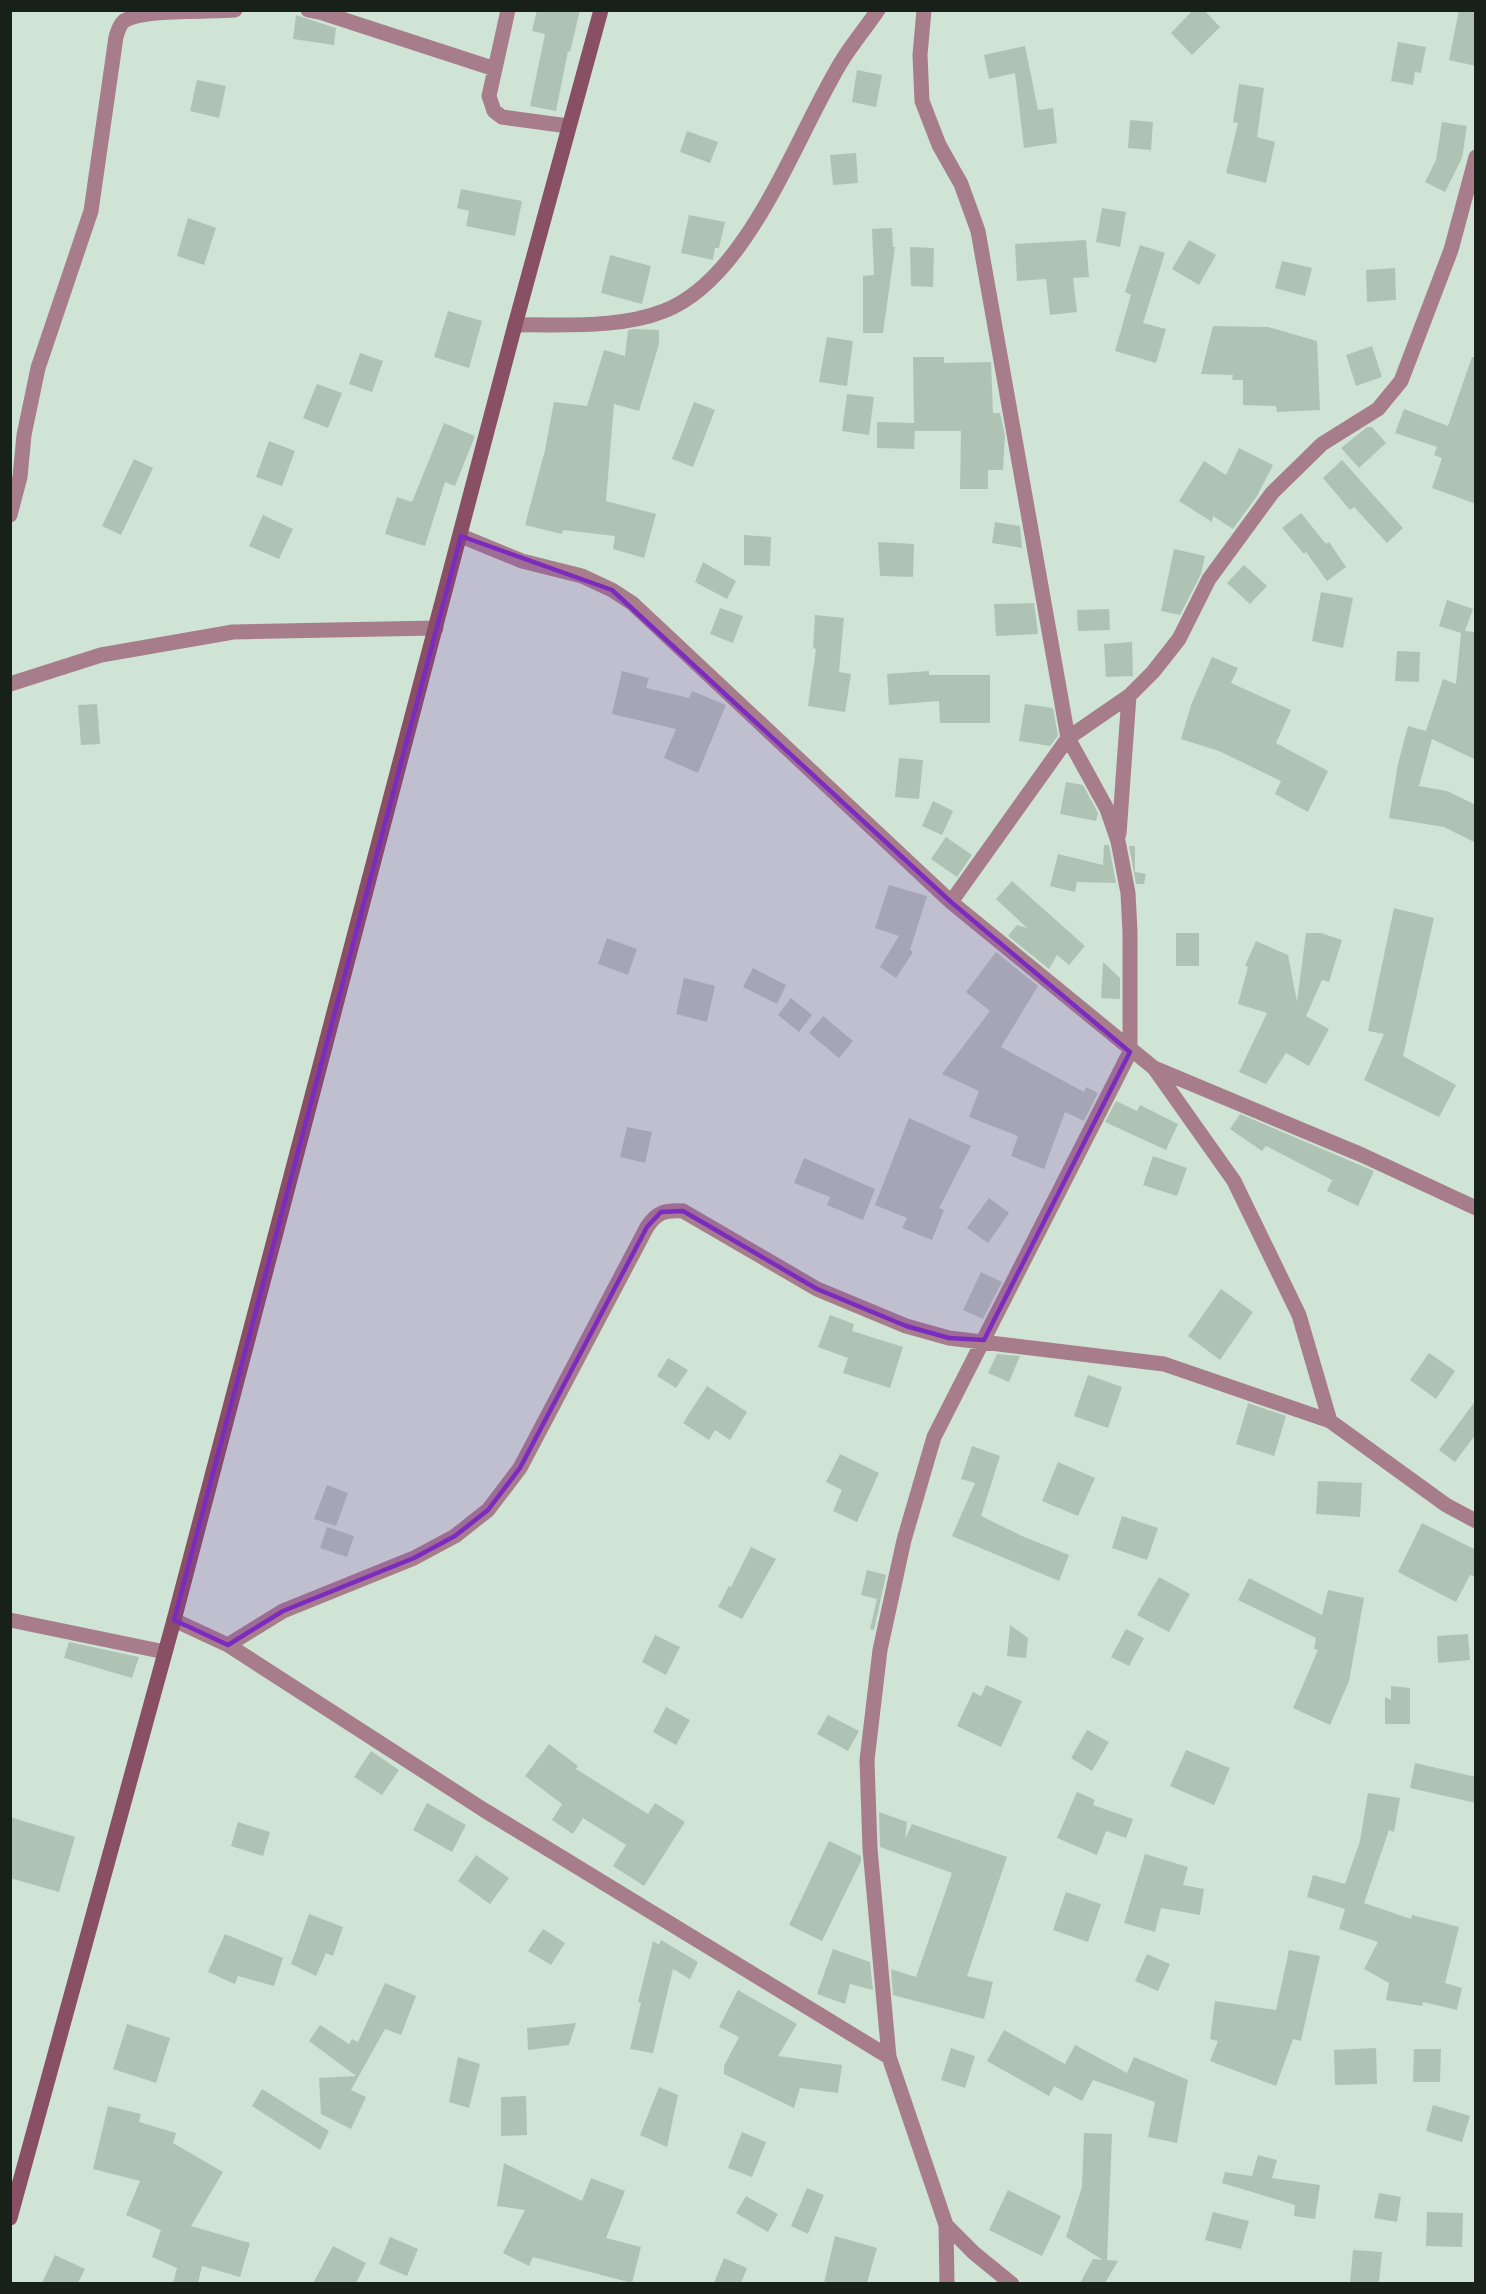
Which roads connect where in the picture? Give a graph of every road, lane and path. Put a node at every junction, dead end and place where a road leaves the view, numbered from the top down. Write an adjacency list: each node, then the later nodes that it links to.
1 (235, 10): 11 (street)
2 (308, 10): 7 (street)
3 (508, 10): 7 (street)
4 (601, 10): 8 (street)
5 (878, 10): 10 (street)
6 (924, 10): 16 (street)
7 (495, 69): 8 (street)
8 (568, 126): 10 (street)
9 (1476, 157): 15 (street)
10 (515, 325): 12 (street)
11 (10, 515)
12 (461, 536): 13 (street); 18 (street)
13 (436, 628): 14 (street); 26 (street)
14 (10, 684)
15 (1129, 696): 16 (street); 17 (street)
16 (1068, 738): 17 (street); 18 (street)
17 (1118, 841): 19 (street)
18 (951, 902): 19 (street)
19 (1130, 1052): 20 (street); 22 (street)
20 (1154, 1068): 21 (street); 23 (street)
21 (1476, 1208)
22 (984, 1340): 23 (street); 27 (street); 29 (street)
23 (1330, 1421): 24 (street)
24 (1476, 1521)
25 (10, 1620): 28 (street)
26 (174, 1620): 27 (street); 28 (street)
27 (228, 1645): 29 (street)
28 (165, 1652): 30 (street)
29 (889, 2057): 31 (street)
30 (10, 2218)
31 (946, 2225): 32 (street); 33 (street)
32 (947, 2283)
33 (1012, 2283)

